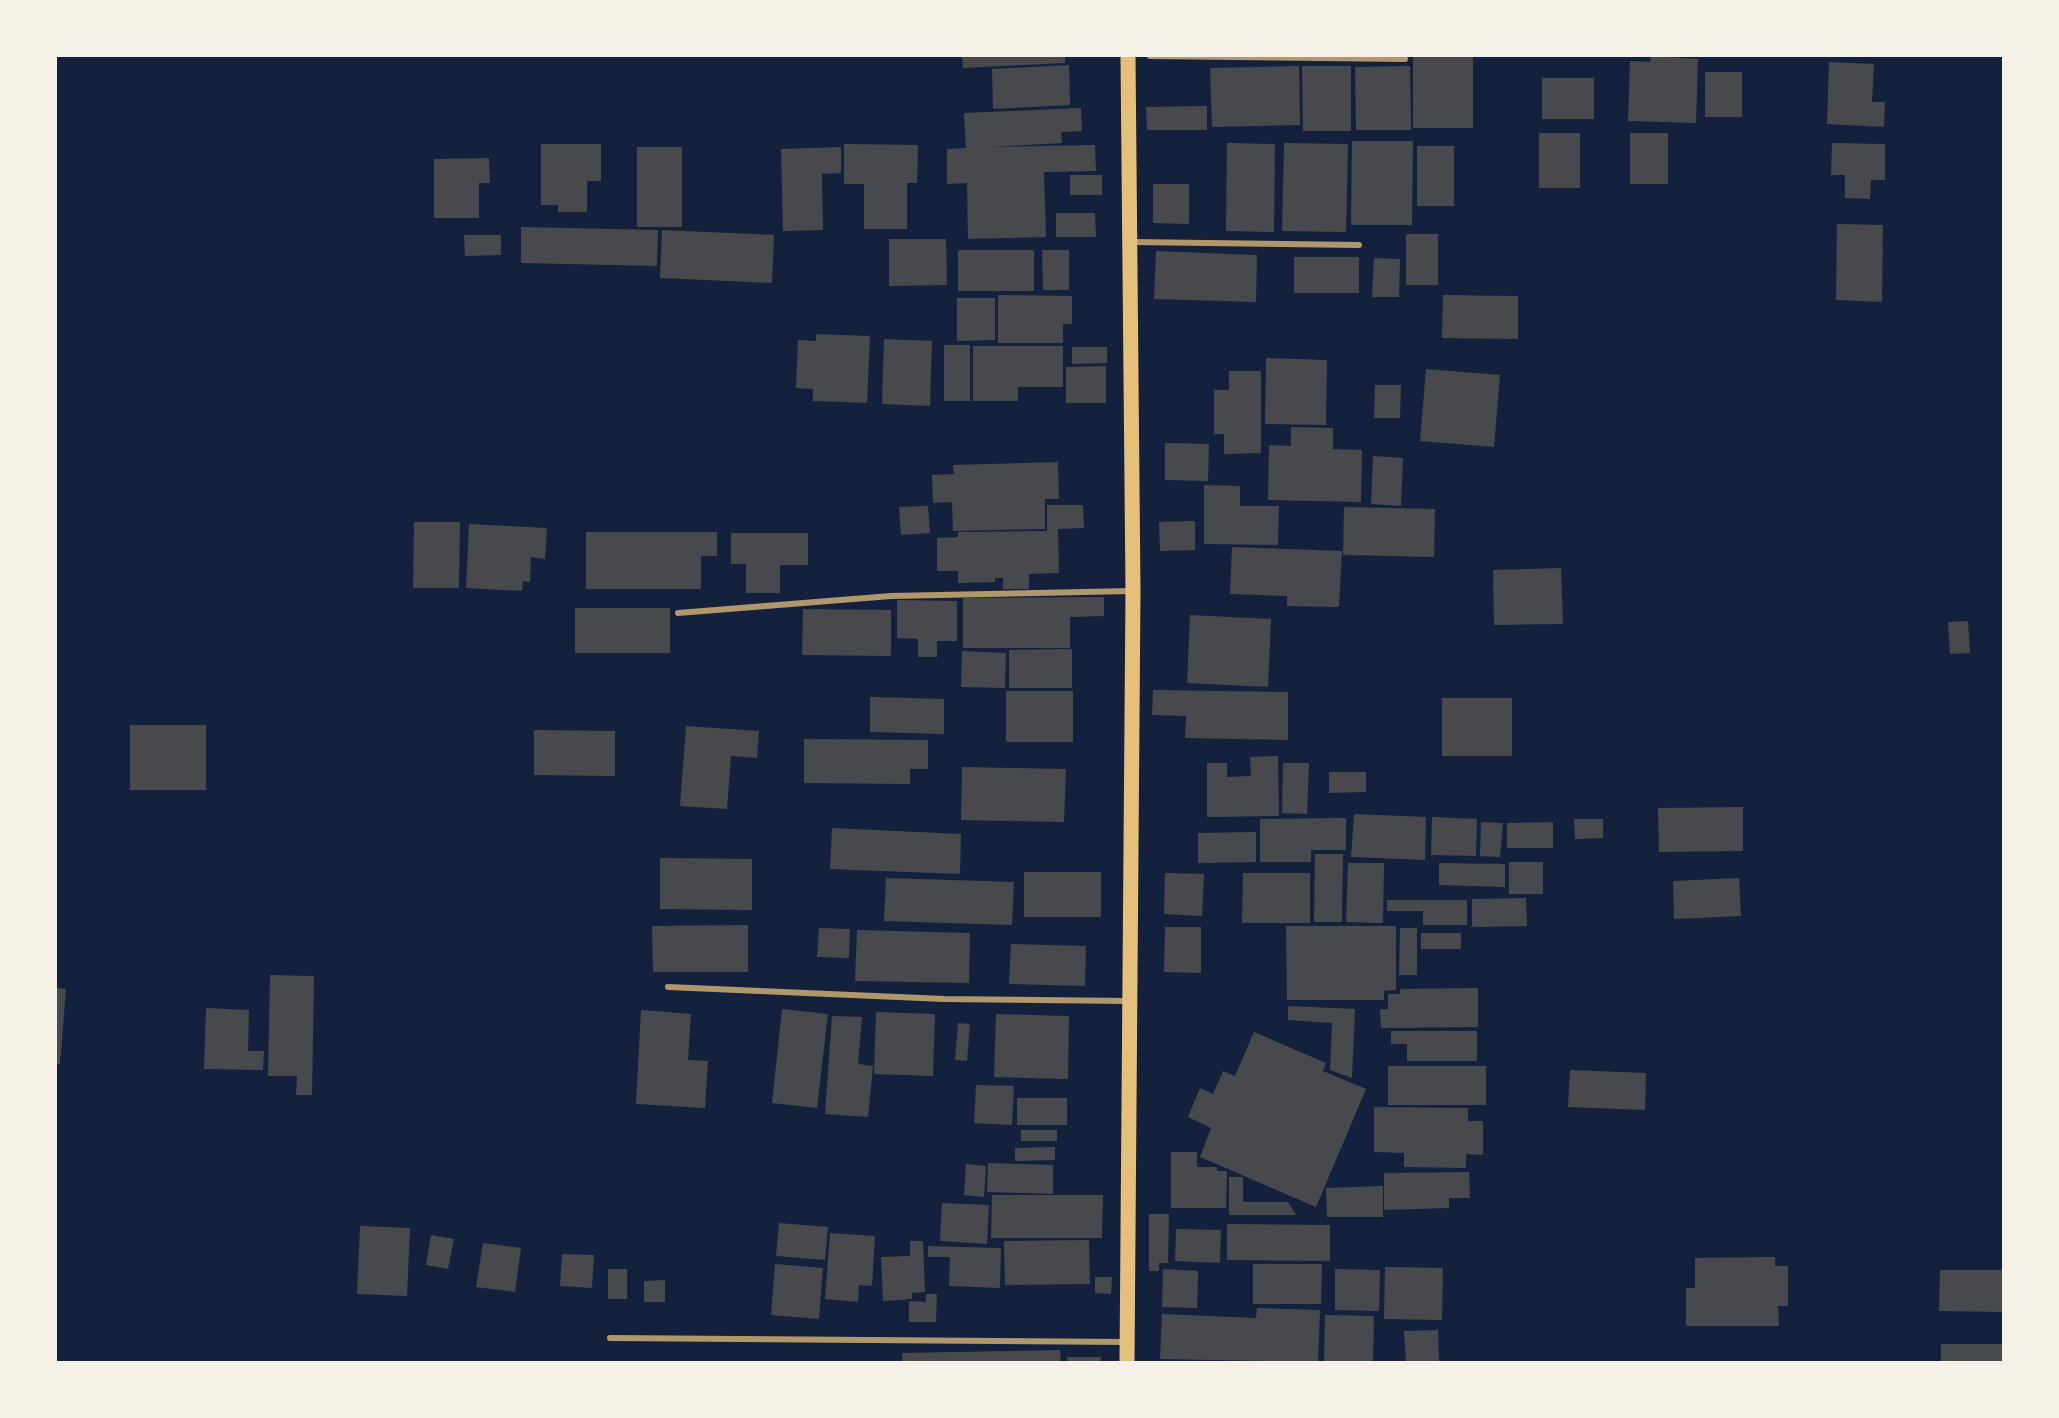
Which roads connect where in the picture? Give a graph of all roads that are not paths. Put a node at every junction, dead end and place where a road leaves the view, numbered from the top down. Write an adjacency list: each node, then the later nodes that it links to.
1 (1128, 56): 4 (main road)
2 (1150, 56): 3 (street)
3 (1405, 59)
4 (1131, 242): 5 (street); 6 (main road)
5 (1359, 245)
6 (1132, 591): 7 (street); 9 (main road)
7 (678, 613)
8 (668, 987): 9 (street)
9 (1131, 1001): 11 (main road)
10 (610, 1338): 11 (street)
11 (1127, 1342): 12 (main road)
12 (1127, 1362)

